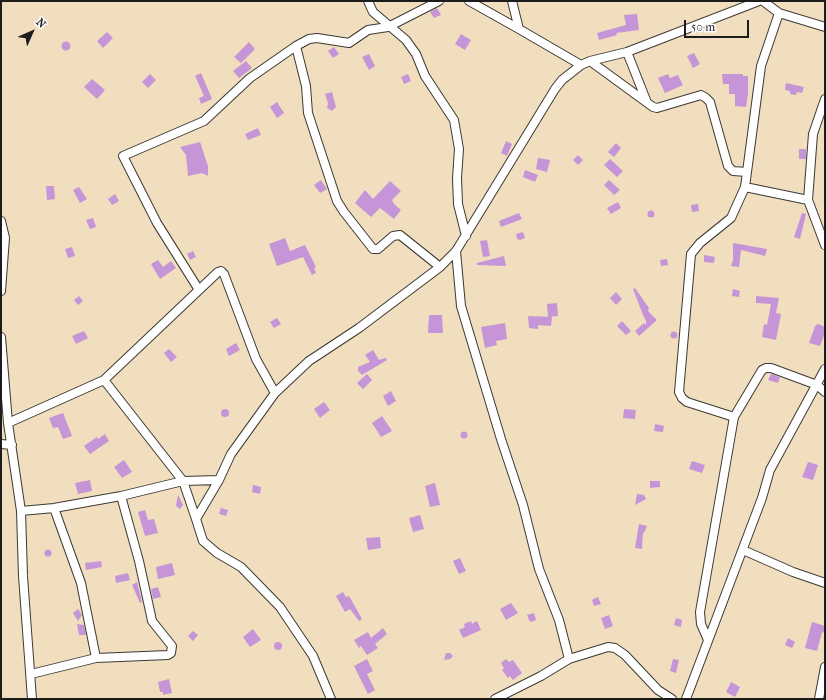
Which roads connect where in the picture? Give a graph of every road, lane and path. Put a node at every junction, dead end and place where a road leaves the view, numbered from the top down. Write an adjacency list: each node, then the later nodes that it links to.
1 (368, 1): 8 (street)
2 (439, 1): 8 (street)
3 (469, 1): 10 (street)
4 (512, 1): 10 (street)
5 (759, 1): 12 (street)
6 (763, 1): 7 (street)
7 (779, 12): 9 (street); 17 (street)
8 (388, 27): 11 (street); 21 (street)
9 (825, 27)
10 (519, 29): 14 (street)
11 (296, 46): 24 (street); 25 (street)
12 (627, 52): 13 (street); 16 (street)
13 (590, 61): 14 (street); 16 (street)
14 (581, 65): 21 (street)
15 (825, 99): 19 (street)
16 (646, 101): 17 (street)
17 (747, 172): 18 (street)
18 (745, 187): 19 (street); 33 (street)
19 (808, 200): 22 (street)
20 (1, 221): 26 (street)
21 (466, 236): 23 (street)
22 (825, 245)
23 (456, 251): 24 (street); 47 (street)
24 (440, 267): 32 (street)
25 (199, 290): 29 (street); 32 (street)
26 (1, 291)
27 (1, 337): 34 (street)
28 (825, 370): 30 (street)
29 (104, 380): 34 (street); 38 (street)
30 (817, 385): 31 (street); 33 (street); 43 (street)
31 (825, 392)
32 (275, 393): 37 (street)
33 (734, 417): 45 (street)
34 (8, 423): 36 (street)
35 (1, 444): 36 (street)
36 (12, 445): 41 (street)
37 (219, 480): 38 (street); 42 (street)
38 (184, 481): 39 (street); 42 (street)
39 (121, 496): 40 (street); 46 (street)
40 (54, 508): 41 (street); 46 (street)
41 (21, 511): 49 (street)
42 (196, 519): 51 (street)
43 (743, 550): 44 (street); 45 (street)
44 (825, 583)
45 (708, 640): 54 (street)
46 (96, 658): 49 (street)
47 (569, 659): 52 (street); 53 (street)
48 (825, 667): 55 (street)
49 (31, 674): 50 (street)
50 (32, 699)
51 (331, 699)
52 (495, 699)
53 (672, 699)
54 (686, 699)
55 (819, 699)

